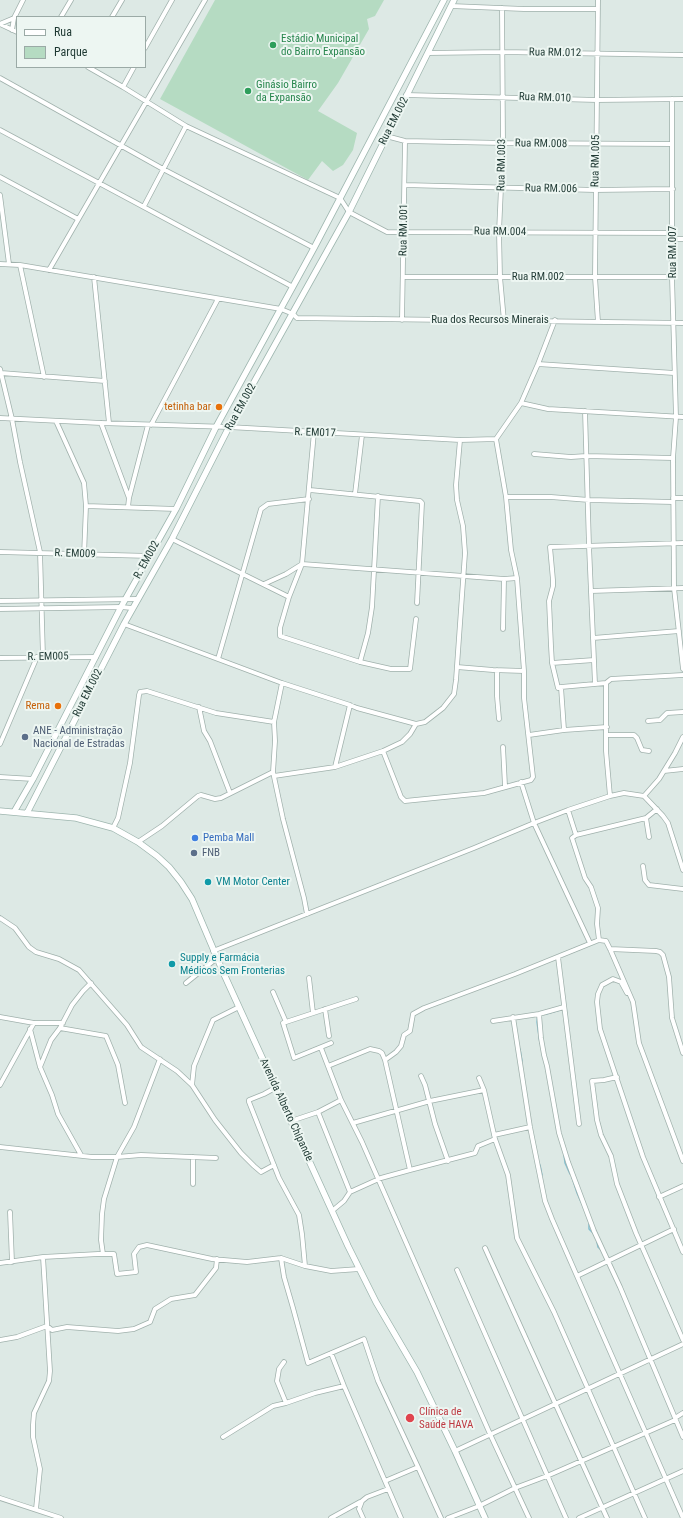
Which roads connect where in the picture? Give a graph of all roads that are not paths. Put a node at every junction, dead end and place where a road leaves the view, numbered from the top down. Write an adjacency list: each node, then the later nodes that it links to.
1 (23, 0): 14 (street)
2 (71, 0): 12 (street)
3 (122, 0): 13 (street)
4 (172, 0): 18 (street)
5 (205, 0): 32 (street)
6 (444, 0): 49 (street, Rua EM.002)
7 (454, 0): 9 (street, Rua EM.002)
8 (598, 0): 11 (street, Rua RM.005)
9 (451, 6): 10 (street); 20 (street, Rua EM.002)
10 (502, 8): 11 (street); 19 (street, Rua RM.003)
11 (598, 9): 21 (street, Rua RM.005)
12 (62, 16)
13 (113, 16)
14 (14, 18): 15 (street); 16 (street)
15 (0, 24): 16 (street)
16 (12, 30): 17 (street)
17 (16, 32)
18 (146, 46)
19 (502, 52): 20 (street, Rua RM.012); 21 (street, Rua RM.012); 28 (street, Rua RM.003)
20 (428, 53): 27 (street, Rua EM.002)
21 (597, 54): 22 (street, Rua RM.012); 31 (street, Rua RM.005)
22 (683, 55)
23 (90, 68): 26 (street)
24 (134, 68): 26 (street)
25 (0, 78): 39 (street)
26 (124, 87): 32 (street)
27 (406, 95): 28 (street, Rua RM.010); 35 (street, Rua EM.002)
28 (502, 97): 31 (street, Rua RM.010); 37 (street, Rua RM.003)
29 (672, 99): 30 (street, Rua RM.010); 31 (street, Rua RM.010); 38 (street, Rua RM.007)
30 (683, 99)
31 (597, 100): 40 (street, Rua RM.005)
32 (146, 102): 33 (street); 39 (street)
33 (186, 126): 41 (street); 49 (street)
34 (0, 130): 43 (street)
35 (386, 136): 36 (street, Rua RM.008); 51 (street, Rua EM.002)
36 (405, 140): 37 (street, Rua RM.008); 44 (street, Rua RM.001)
37 (502, 144): 40 (street, Rua RM.008); 45 (street, Rua RM.003)
38 (672, 144): 40 (street, Rua RM.008); 46 (street, Rua RM.007)
39 (122, 145): 41 (street); 43 (street)
40 (596, 145): 47 (street, Rua RM.005)
41 (163, 169): 50 (street); 59 (street)
42 (0, 177): 52 (street)
43 (100, 184): 50 (street); 52 (street)
44 (405, 185): 45 (street, Rua RM.006); 53 (street, Rua RM.001)
45 (501, 187): 47 (street, Rua RM.006); 54 (street, Rua RM.003)
46 (672, 189): 47 (street, Rua RM.006); 56 (street, Rua RM.007)
47 (595, 190): 55 (street, Rua RM.005)
48 (0, 195): 61 (street)
49 (340, 198): 51 (street, Rua RM.004); 59 (street, Rua EM.002)
50 (144, 206): 69 (street)
51 (349, 212): 53 (street, Rua RM.004); 72 (street, Rua EM.002)
52 (78, 219): 63 (street)
53 (405, 231): 54 (street, Rua RM.004); 64 (street, Rua RM.001)
54 (499, 232): 55 (street, Rua RM.004); 66 (street, Rua RM.003)
55 (595, 233): 56 (street, Rua RM.004); 67 (street, Rua RM.005)
56 (673, 233): 57 (street, Rua RM.007)
57 (673, 239): 58 (street); 68 (street, Rua RM.007)
58 (683, 239)
59 (314, 248): 69 (street, Rua EM.002)
60 (0, 264): 61 (street)
61 (8, 264): 62 (street)
62 (20, 265): 63 (street); 82 (street)
63 (49, 270): 65 (street)
64 (404, 276): 66 (street, Rua RM.002); 73 (street, Rua RM.001)
65 (94, 277): 70 (street); 83 (street)
66 (500, 277): 67 (street, Rua RM.002); 75 (street, Rua RM.003)
67 (594, 277): 68 (street, Rua RM.002); 76 (street, Rua RM.005)
68 (672, 277): 77 (street, Rua RM.007)
69 (292, 287): 71 (street, Rua EM.002)
70 (218, 299): 71 (street); 93 (street)
71 (281, 309): 72 (street); 94 (street, R. EM002)
72 (295, 316): 73 (street, Rua dos Recursos Minerais); 95 (street, Rua EM.002)
73 (402, 320): 75 (street, Rua dos Recursos Minerais)
74 (555, 320): 75 (street, Rua dos Recursos Minerais); 76 (street, Rua dos Recursos Minerais); 79 (street)
75 (504, 321)
76 (598, 322): 77 (street, Rua dos Recursos Minerais)
77 (674, 323): 78 (street, Rua dos Recursos Minerais); 81 (street, Rua RM.007)
78 (683, 323)
79 (538, 364): 81 (street); 84 (street)
80 (0, 371): 82 (street); 89 (street)
81 (674, 373): 86 (street, Rua RM.007)
82 (44, 377): 83 (street)
83 (105, 381): 92 (street)
84 (521, 403): 85 (street); 99 (street)
85 (585, 411): 86 (street); 101 (street)
86 (676, 417): 87 (street); 102 (street, Rua RM.007)
87 (683, 417)
88 (0, 418): 89 (street, R. EM017)
89 (12, 419): 90 (street, R. EM017); 120 (street)
90 (56, 421): 91 (street, R. EM017); 112 (street)
91 (101, 423): 92 (street, R. EM017); 107 (street)
92 (109, 424): 93 (street, R. EM017)
93 (150, 425): 94 (street, R. EM017); 107 (street)
94 (216, 427): 95 (street, R. EM017); 114 (street, R. EM002)
95 (229, 427): 96 (street, R. EM017); 115 (street, Rua EM.002)
96 (314, 432): 97 (street, R. EM017); 103 (street)
97 (362, 435): 98 (street, R. EM017); 104 (street)
98 (460, 440): 99 (street, R. EM017); 127 (street)
99 (496, 440): 106 (street)
100 (534, 454): 101 (street)
101 (586, 456): 102 (street); 110 (street)
102 (673, 458): 111 (street, Rua RM.007)
103 (310, 490): 104 (street); 109 (street)
104 (355, 494): 105 (street)
105 (378, 496): 124 (street); 125 (street)
106 (506, 497): 110 (street); 128 (street)
107 (129, 498): 113 (street)
108 (683, 498): 111 (street)
109 (309, 500): 123 (street); 126 (street)
110 (589, 500): 111 (street); 118 (street)
111 (673, 500): 116 (street, Rua RM.007)
112 (86, 506): 113 (street); 121 (street)
113 (128, 507): 114 (street)
114 (176, 509): 122 (street, R. EM002)
115 (172, 539): 126 (street); 136 (street, Rua EM.002)
116 (674, 543): 117 (street); 118 (street); 131 (street, Rua RM.007)
117 (683, 543)
118 (589, 546): 133 (street); 156 (street)
119 (0, 552): 120 (street, R. EM009)
120 (40, 552): 121 (street, R. EM009); 138 (street)
121 (84, 555): 122 (street, R. EM009)
122 (150, 556): 135 (street, R. EM002)
123 (302, 564): 124 (street); 130 (street); 134 (street)
124 (374, 570): 125 (street); 155 (street)
125 (418, 572): 127 (street); 139 (street)
126 (243, 573): 130 (street); 153 (street)
127 (464, 575): 129 (street); 157 (street)
128 (516, 578): 129 (street); 160 (street)
129 (504, 579): 146 (street)
130 (264, 584): 134 (street)
131 (674, 588): 132 (street); 133 (street); 147 (street, Rua RM.007)
132 (683, 588)
133 (591, 591): 148 (street)
134 (289, 597): 155 (street)
135 (127, 598): 136 (street); 138 (street); 140 (street, R. EM002)
136 (137, 599): 141 (street, Rua EM.002)
137 (0, 601): 138 (street)
138 (41, 601): 143 (street)
139 (417, 603)
140 (122, 607): 141 (street); 143 (street); 151 (street, R. EM002)
141 (132, 608): 145 (street, Rua EM.002)
142 (0, 609): 143 (street)
143 (41, 609): 150 (street)
144 (416, 619): 155 (street)
145 (124, 624): 153 (street); 197 (street, Rua EM.002)
146 (503, 629)
147 (680, 633): 148 (street); 158 (street, Rua RM.007)
148 (593, 638): 154 (street)
149 (37, 657): 150 (street, R. EM005); 152 (street, R. EM005); 178 (street)
150 (43, 657): 151 (street, R. EM005)
151 (96, 657): 187 (street, R. EM002)
152 (0, 658)
153 (218, 659): 162 (street)
154 (594, 660): 156 (street); 164 (street)
155 (360, 662)
156 (552, 662): 165 (street)
157 (457, 667): 159 (street); 172 (street)
158 (683, 669)
159 (497, 670): 160 (street); 169 (street)
160 (524, 671): 175 (street)
161 (683, 675): 163 (street)
162 (282, 683): 166 (street); 171 (street)
163 (606, 683): 164 (street); 173 (street)
164 (595, 684): 165 (street)
165 (561, 687): 174 (street)
166 (350, 705): 172 (street); 182 (street)
167 (199, 707): 171 (street); 190 (street); 200 (street)
168 (683, 712): 170 (street)
169 (500, 719)
170 (648, 721)
171 (274, 722): 185 (street)
172 (416, 724): 180 (street)
173 (607, 727): 174 (street); 176 (street)
174 (564, 730): 175 (street)
175 (529, 735): 188 (street)
176 (607, 735): 181 (street); 191 (street)
177 (683, 737): 184 (street)
178 (0, 744)
179 (503, 747): 189 (street)
180 (383, 751): 182 (street); 189 (street)
181 (650, 752)
182 (335, 767): 185 (street)
183 (683, 770): 184 (street)
184 (664, 772): 192 (street)
185 (273, 774): 190 (street); 207 (street)
186 (0, 777): 187 (street)
187 (33, 779): 196 (street, R. EM002)
188 (521, 782): 189 (street); 199 (street)
189 (505, 786)
190 (230, 793): 203 (street)
191 (610, 796): 192 (street); 194 (street)
192 (644, 796): 193 (street)
193 (657, 809): 198 (street); 205 (street)
194 (568, 810): 199 (street); 201 (street)
195 (0, 811): 196 (street, Avenida Alberto Chipande)
196 (14, 812): 197 (street, Avenida Alberto Chipande)
197 (27, 813): 200 (street, Avenida Alberto Chipande)
198 (646, 818): 201 (street); 202 (street)
199 (534, 823): 207 (street); 210 (street)
200 (114, 828): 203 (street, Avenida Alberto Chipande)
201 (576, 836): 209 (street)
202 (649, 837)
203 (138, 842): 212 (street, Avenida Alberto Chipande)
204 (643, 866): 206 (street)
205 (683, 870)
206 (683, 889)
207 (307, 914): 212 (street)
208 (0, 918): 216 (street)
209 (599, 940): 210 (street); 211 (street)
210 (590, 943): 213 (street)
211 (610, 948): 219 (street); 236 (street)
212 (214, 950): 214 (street, Avenida Alberto Chipande)
213 (558, 957): 222 (street); 238 (street)
214 (217, 958): 217 (street); 221 (street, Avenida Alberto Chipande)
215 (309, 978): 224 (street)
216 (91, 983): 231 (street); 237 (street)
217 (186, 983)
218 (273, 992): 229 (street)
219 (630, 995): 242 (street); 265 (street)
220 (356, 999): 223 (street)
221 (239, 1007): 245 (street); 246 (street, Avenida Alberto Chipande)
222 (564, 1008): 225 (street); 255 (street)
223 (324, 1009): 224 (street); 233 (street)
224 (313, 1013): 229 (street)
225 (539, 1014): 227 (street); 283 (street)
226 (0, 1017): 230 (street)
227 (513, 1017): 228 (street); 256 (street)
228 (493, 1021)
229 (286, 1022): 235 (street)
230 (34, 1023): 231 (street); 232 (street)
231 (61, 1025): 240 (street); 250 (street)
232 (30, 1029): 240 (street); 244 (street)
233 (328, 1036)
234 (331, 1043): 235 (street)
235 (321, 1048): 239 (street)
236 (683, 1053)
237 (160, 1059): 245 (street); 261 (street)
238 (385, 1060): 239 (street); 251 (street)
239 (328, 1066): 248 (street)
240 (40, 1067): 260 (street)
241 (420, 1076): 249 (street)
242 (617, 1077): 272 (street); 276 (street)
243 (479, 1078): 247 (street)
244 (0, 1085)
245 (192, 1085): 266 (street)
246 (276, 1088): 253 (street, Avenida Alberto Chipande); 266 (street)
247 (484, 1090): 249 (street); 257 (street)
248 (341, 1100): 252 (street); 254 (street)
249 (430, 1100): 251 (street); 264 (street)
250 (125, 1103)
251 (397, 1110): 254 (street); 267 (street)
252 (318, 1112): 253 (street); 271 (street)
253 (291, 1121): 273 (street, Avenida Alberto Chipande)
254 (353, 1123): 268 (street)
255 (579, 1124)
256 (530, 1127): 257 (street); 289 (street)
257 (494, 1134): 258 (street)
258 (495, 1139): 264 (street); 299 (street)
259 (0, 1147): 260 (street)
260 (81, 1155): 261 (street)
261 (117, 1157): 262 (street); 279 (street)
262 (193, 1157): 263 (street); 269 (street)
263 (216, 1158)
264 (448, 1161): 267 (street)
265 (683, 1161)
266 (274, 1165): 286 (street)
267 (410, 1170): 268 (street)
268 (378, 1180): 271 (street); 306 (street)
269 (193, 1184)
270 (683, 1186): 272 (street)
271 (350, 1192): 273 (street)
272 (659, 1197): 275 (street)
273 (332, 1211): 287 (street, Avenida Alberto Chipande)
274 (10, 1212): 284 (street)
275 (674, 1229): 276 (street); 278 (street)
276 (641, 1244): 283 (street); 292 (street)
277 (485, 1248): 301 (street)
278 (683, 1250)
279 (103, 1254): 280 (street); 282 (street)
280 (43, 1257): 284 (street); 290 (street)
281 (281, 1258): 282 (street); 286 (street); 294 (street)
282 (217, 1259): 290 (street)
283 (607, 1260): 289 (street); 295 (street)
284 (12, 1262): 285 (street)
285 (0, 1263)
286 (305, 1266): 287 (street)
287 (359, 1269): 310 (street, Avenida Alberto Chipande)
288 (457, 1270): 304 (street)
289 (577, 1276): 297 (street)
290 (47, 1326): 291 (street); 324 (street)
291 (0, 1340)
292 (683, 1340)
293 (683, 1344): 295 (street)
294 (331, 1353): 298 (street); 312 (street)
295 (650, 1360): 297 (street); 303 (street)
296 (284, 1362): 300 (street)
297 (620, 1374): 299 (street); 305 (street)
298 (344, 1386): 300 (street); 316 (street)
299 (588, 1390): 301 (street); 309 (street)
300 (286, 1403): 307 (street)
301 (556, 1405): 304 (street); 311 (street)
302 (683, 1413): 303 (street)
303 (675, 1419): 305 (street); 308 (street)
304 (523, 1420): 306 (street); 314 (street)
305 (646, 1433): 309 (street); 315 (street)
306 (490, 1434): 310 (street); 317 (street)
307 (223, 1437)
308 (683, 1437)
309 (614, 1447): 311 (street); 319 (street)
310 (455, 1451): 322 (street, Avenida Alberto Chipande)
311 (581, 1461): 314 (street); 323 (street)
312 (418, 1467): 316 (street); 330 (street)
313 (683, 1471): 315 (street)
314 (547, 1476): 317 (street); 334 (street)
315 (666, 1478): 319 (street); 325 (street)
316 (385, 1481): 318 (street)
317 (515, 1488): 322 (street); 333 (street)
318 (388, 1489): 321 (street); 329 (street)
319 (633, 1494): 323 (street); 337 (street)
320 (0, 1498): 324 (street)
321 (362, 1501): 327 (street); 328 (street)
322 (479, 1506): 331 (street); 332 (street, Avenida Alberto Chipande)
323 (603, 1508): 335 (street); 336 (street)
324 (36, 1509): 326 (street)
325 (682, 1517)
326 (62, 1518)
327 (331, 1518)
328 (363, 1518)
329 (401, 1518)
330 (441, 1518)
331 (448, 1518)
332 (485, 1518)
333 (529, 1518)
334 (566, 1518)
335 (579, 1518)
336 (607, 1518)
337 (645, 1518)

